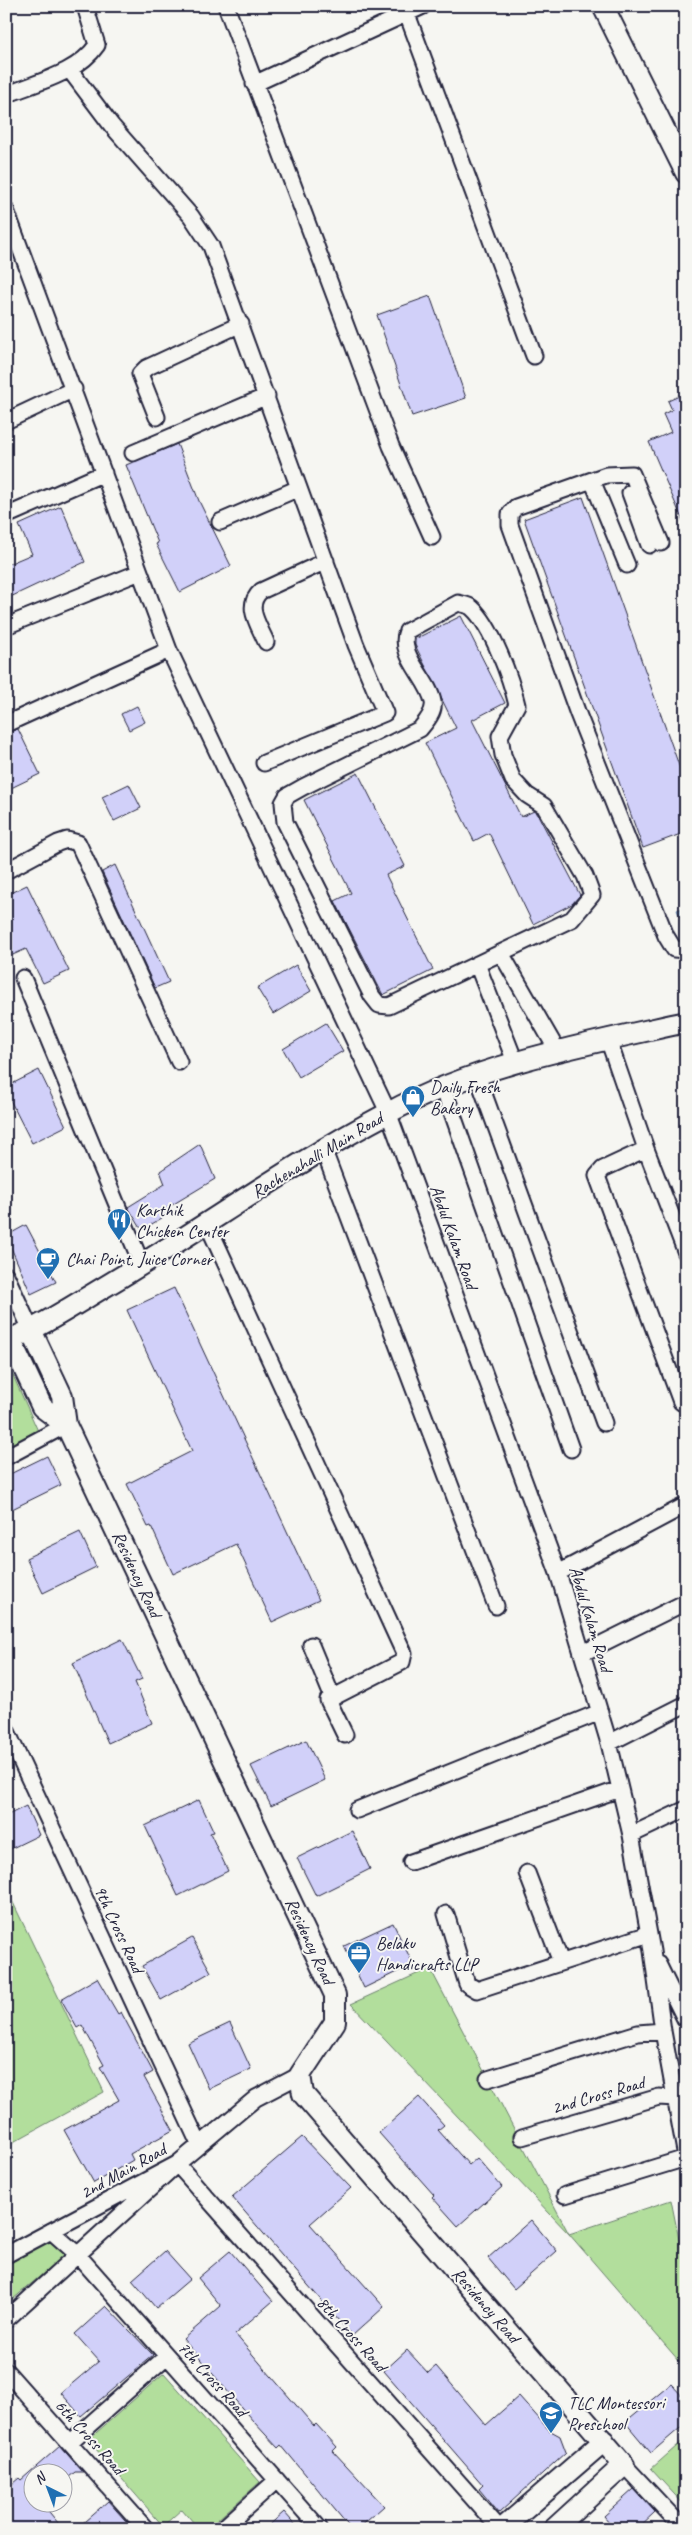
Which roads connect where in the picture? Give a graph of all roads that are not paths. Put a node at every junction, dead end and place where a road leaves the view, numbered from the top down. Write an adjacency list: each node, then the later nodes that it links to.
1 (86, 6): 6 (street)
2 (226, 6): 7 (street)
3 (423, 6): 5 (street)
4 (603, 6): 9 (street)
5 (406, 14): 7 (street); 12 (street)
6 (70, 69): 8 (street); 11 (street)
7 (254, 84): 23 (street)
8 (6, 95)
9 (686, 173)
10 (6, 210): 13 (street, Abdul Kalam Road)
11 (241, 324): 14 (street); 15 (street)
12 (534, 356)
13 (74, 389): 16 (street); 18 (street, Abdul Kalam Road)
14 (266, 396): 17 (street); 20 (street)
15 (157, 417)
16 (6, 421)
17 (133, 453)
18 (104, 473): 21 (street); 27 (street, Abdul Kalam Road)
19 (592, 480): 24 (street); 26 (street); 34 (street)
20 (299, 488): 22 (street); 25 (street)
21 (6, 516)
22 (220, 522)
23 (432, 537)
24 (655, 544)
25 (326, 561): 29 (street); 32 (street)
26 (627, 565)
27 (140, 572): 28 (street); 30 (street, Abdul Kalam Road)
28 (6, 626)
29 (266, 642)
30 (169, 650): 31 (street); 45 (street, Abdul Kalam Road)
31 (6, 724)
32 (264, 763)
33 (6, 871): 41 (street)
34 (686, 950)
35 (501, 953): 36 (street); 36 (street); 40 (street)
36 (477, 964): 42 (street)
37 (22, 978): 50 (street)
38 (686, 1022): 39 (street, Rachenahalli Main Road)
39 (608, 1039): 40 (street, Rachenahalli Main Road); 46 (street)
40 (558, 1052): 42 (street, Rachenahalli Main Road)
41 (179, 1062)
42 (516, 1064): 43 (street, Rachenahalli Main Road)
43 (477, 1075): 44 (street, Rachenahalli Main Road); 55 (street)
44 (443, 1087): 45 (street, Rachenahalli Main Road); 57 (street)
45 (388, 1112): 47 (street, Rachenahalli Main Road); 60 (street, Abdul Kalam Road)
46 (646, 1149): 49 (street); 54 (street)
47 (324, 1151): 48 (street, Rachenahalli Main Road); 62 (street)
48 (207, 1223): 50 (street, Rachenahalli Main Road); 65 (street)
49 (686, 1253)
50 (142, 1265): 52 (street, Rachenahalli Main Road)
51 (6, 1275): 52 (street)
52 (31, 1330): 53 (street, Rachenahalli Main Road); 56 (street, Residency Road)
53 (8, 1340): 56 (street, Residency Road)
54 (681, 1402)
55 (604, 1423)
56 (66, 1425): 58 (street); 84 (street, Residency Road)
57 (571, 1449)
58 (6, 1456)
59 (686, 1505): 60 (street)
60 (558, 1573): 64 (street, Abdul Kalam Road)
61 (686, 1602): 64 (street)
62 (496, 1606)
63 (311, 1646): 65 (street)
64 (583, 1653): 67 (street, Abdul Kalam Road)
65 (332, 1696): 69 (street)
66 (686, 1704): 70 (street)
67 (600, 1712): 70 (street, Abdul Kalam Road); 74 (street)
68 (6, 1729): 71 (street, 9th Cross Road)
69 (345, 1735)
70 (609, 1743): 72 (street, Abdul Kalam Road)
71 (12, 1758): 88 (street, 9th Cross Road)
72 (620, 1789): 75 (street, Abdul Kalam Road); 76 (street)
73 (686, 1809): 75 (street)
74 (357, 1810)
75 (631, 1835): 79 (street, Abdul Kalam Road)
76 (411, 1862)
77 (527, 1873): 81 (street)
78 (446, 1914): 81 (street)
79 (648, 1934): 80 (street, Abdul Kalam Road); 81 (street)
80 (652, 1951): 82 (street); 83 (street, Abdul Kalam Road)
81 (561, 1962)
82 (686, 2021)
83 (663, 2031): 85 (street); 86 (street, Abdul Kalam Road)
84 (300, 2075): 88 (street, 2nd Main Road); 98 (street, Residency Road)
85 (488, 2079)
86 (680, 2096): 87 (street, 2nd Cross Road); 89 (street, Abdul Kalam Road)
87 (522, 2136)
88 (199, 2144): 90 (street, 2nd Main Road)
89 (686, 2157): 91 (street)
90 (177, 2164): 92 (street, 2nd Main Road); 93 (street); 105 (street, 8th Cross Road)
91 (565, 2195)
92 (51, 2231): 93 (street, 7th Cross Road); 94 (street, 2nd Main Road)
93 (77, 2254): 95 (street); 96 (street, 7th Cross Road)
94 (6, 2255)
95 (6, 2320)
96 (167, 2356): 99 (street); 101 (street, 7th Cross Road)
97 (6, 2371): 99 (street, 6th Cross Road)
98 (604, 2441): 100 (street, Residency Road); 105 (street)
99 (70, 2442): 102 (street, 6th Cross Road)
100 (624, 2466): 106 (street); 107 (street)
101 (277, 2480): 103 (street); 104 (street, 7th Cross Road)
102 (146, 2529)
103 (222, 2529)
104 (320, 2529)
105 (501, 2529)
106 (554, 2529)
107 (684, 2529)

